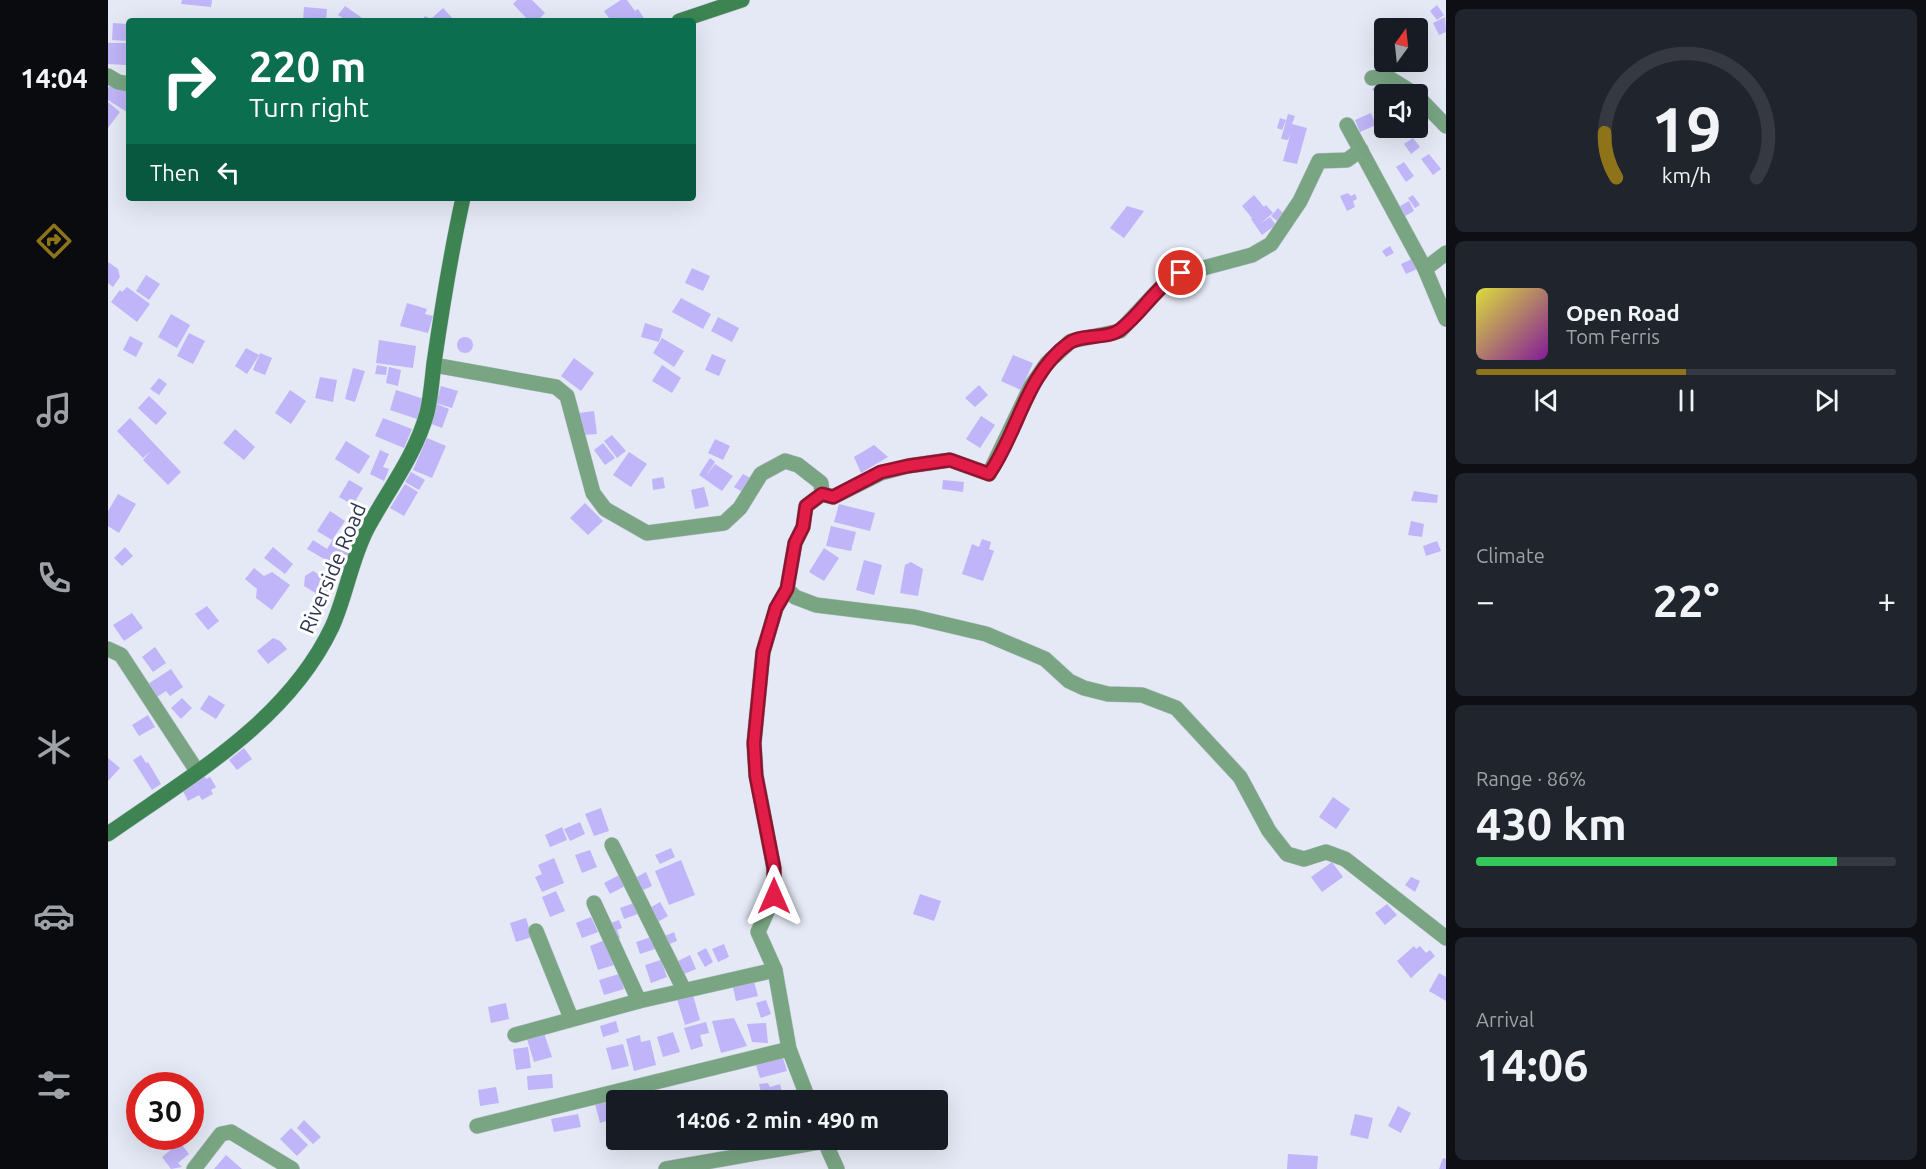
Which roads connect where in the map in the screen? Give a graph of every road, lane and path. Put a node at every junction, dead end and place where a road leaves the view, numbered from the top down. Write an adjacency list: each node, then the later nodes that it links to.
1 (742, 0): 2 (street)
2 (688, 18)
3 (108, 76): 5 (street)
4 (1372, 78): 6 (street)
5 (126, 83)
6 (1398, 84)
7 (1428, 108): 9 (street)
8 (1347, 125): 10 (street)
9 (1446, 126)
10 (1361, 150): 13 (street); 16 (street)
11 (461, 201): 15 (street, Riverside Road)
12 (1446, 253): 13 (street)
13 (1425, 269): 14 (street)
14 (1446, 319)
15 (434, 364): 16 (street); 19 (street, Riverside Road)
16 (822, 494): 17 (street)
17 (787, 589): 24 (street); 25 (street)
18 (108, 649): 19 (street)
19 (197, 771): 20 (street, Riverside Road)
20 (108, 834)
21 (612, 845): 26 (street)
22 (594, 903): 27 (street)
23 (536, 932): 28 (street)
24 (1446, 938)
25 (775, 970): 26 (street); 30 (street)
26 (684, 990): 27 (street)
27 (639, 1001): 28 (street)
28 (571, 1018): 29 (street)
29 (515, 1035)
30 (789, 1049): 31 (street); 32 (street)
31 (805, 1090)
32 (477, 1126)
33 (773, 1150): 37 (street)
34 (828, 1150): 38 (street)
35 (194, 1169): 36 (street)
36 (292, 1169)
37 (666, 1169)
38 (837, 1169)

